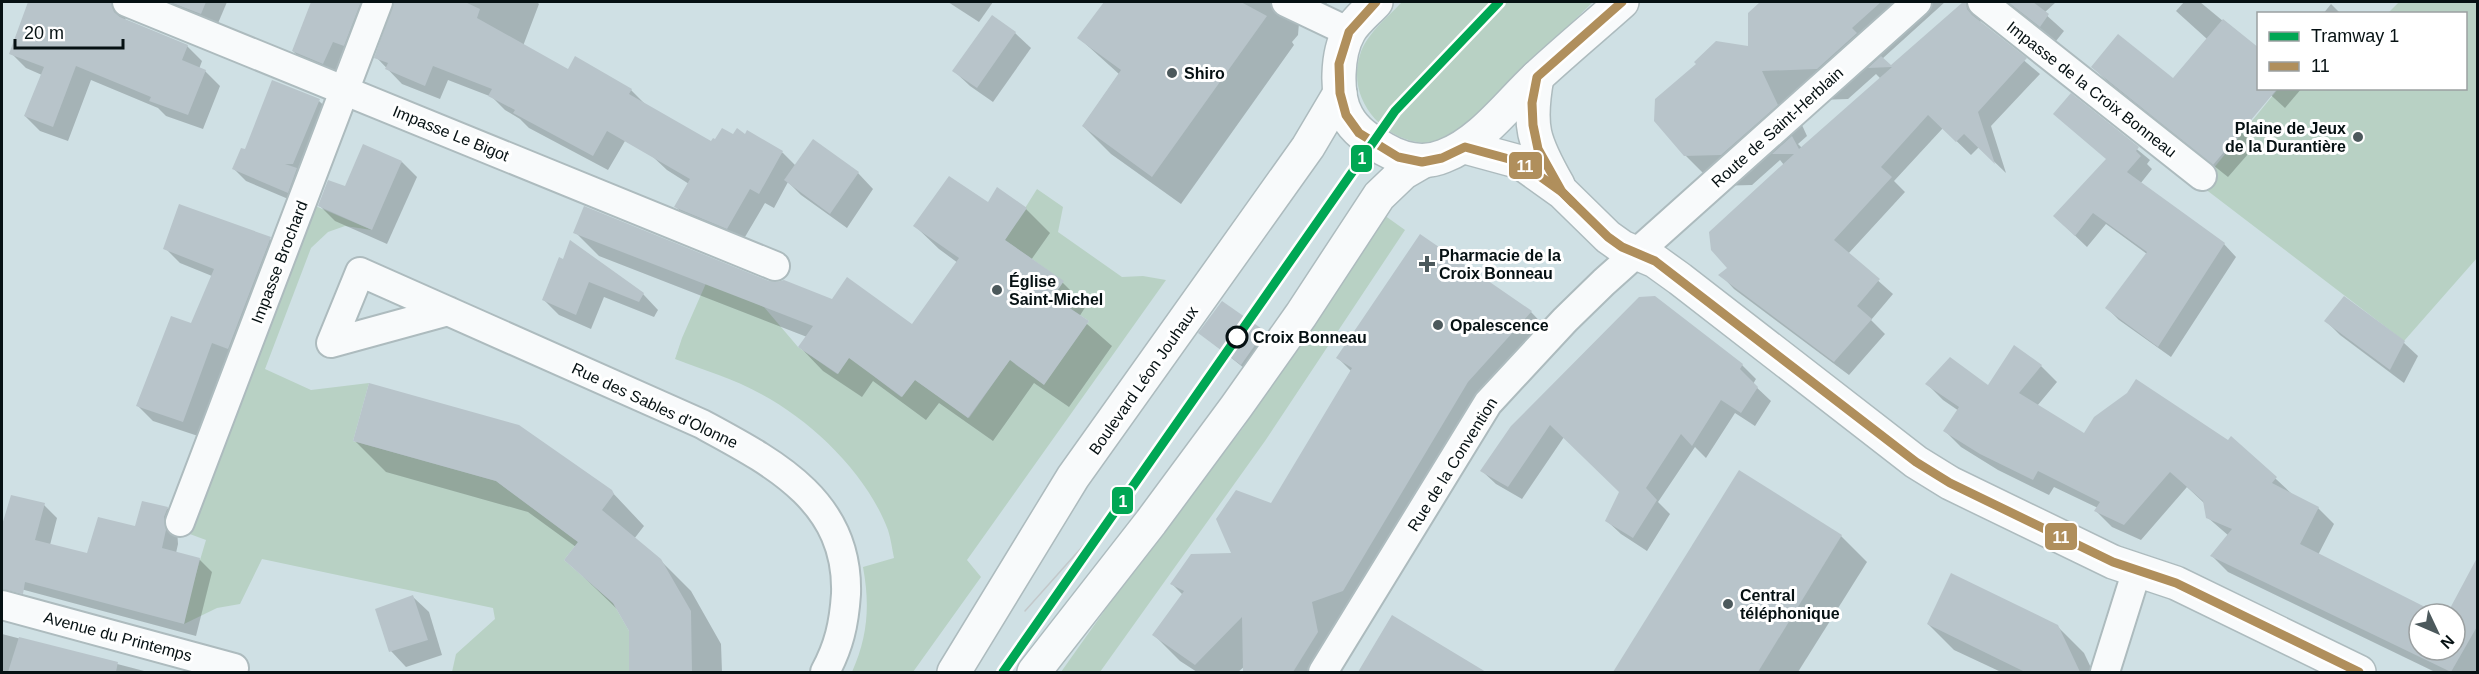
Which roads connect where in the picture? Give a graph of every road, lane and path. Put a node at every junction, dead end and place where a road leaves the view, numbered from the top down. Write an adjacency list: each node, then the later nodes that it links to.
1 (127, 2): 10 (street, Impasse Le Bigot)
2 (378, 2): 10 (street, Impasse Brochard)
3 (1286, 2): 8 (street)
4 (1376, 2): 8 (main road)
5 (1622, 2): 9 (main road)
6 (1917, 2): 16 (street, Route de Saint-Herblain)
7 (1982, 2): 14 (street, Impasse de la Croix Bonneau)
8 (1349, 32): 11 (main road)
9 (1538, 77): 12 (main road); 15 (main road)
10 (345, 90): 17 (street, Impasse Le Bigot); 19 (street, Impasse Brochard)
11 (1340, 93): 13 (main road); 24 (main road, Boulevard Léon Jouhaux)
12 (1465, 147): 13 (main road); 15 (main road)
13 (1422, 162): 25 (main road)
14 (2202, 176)
15 (1562, 192): 16 (main road)
16 (1636, 253): 20 (main road); 26 (street, Rue de la Convention)
17 (775, 266)
18 (448, 311): 23 (street, Rue des Sables d'Olonne)
19 (180, 522)
20 (2137, 570): 27 (street); 28 (main road)
21 (2, 605): 22 (street, Avenue du Printemps)
22 (234, 668)
23 (825, 672)
24 (954, 672)
25 (1034, 672)
26 (1323, 672)
27 (2105, 672)
28 (2359, 672)

